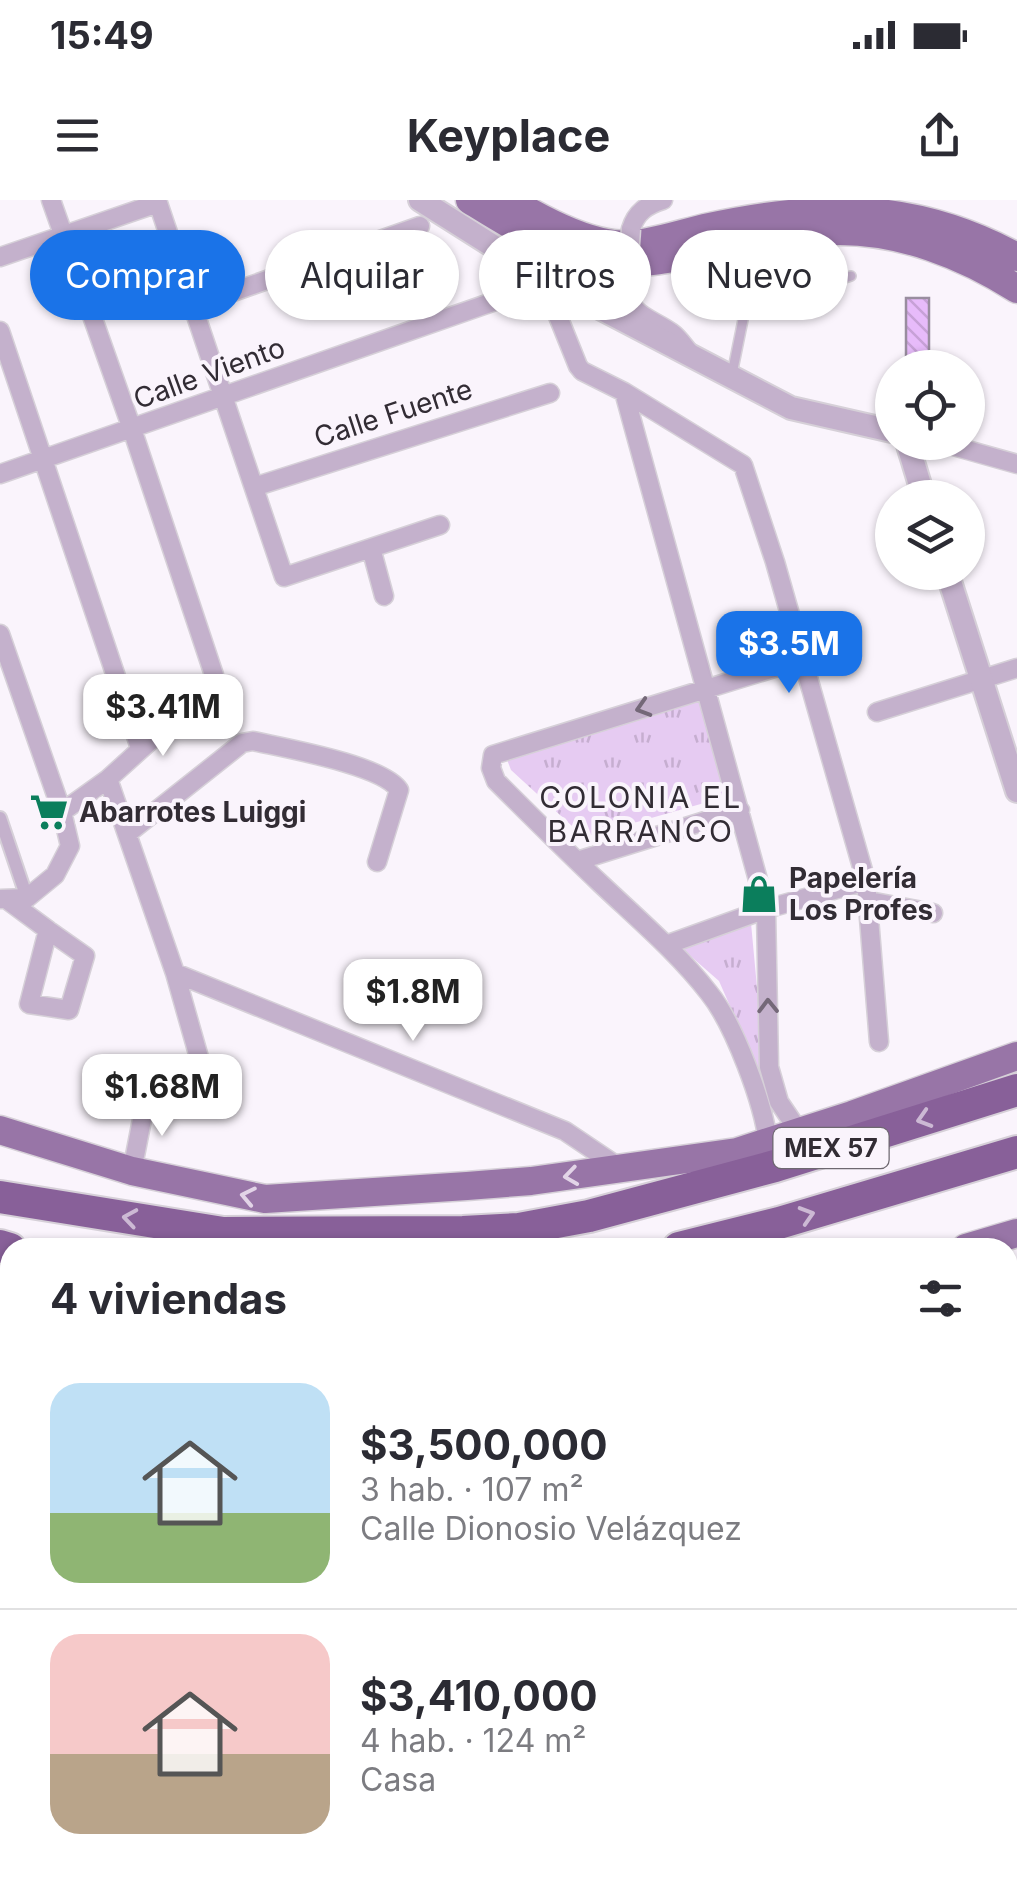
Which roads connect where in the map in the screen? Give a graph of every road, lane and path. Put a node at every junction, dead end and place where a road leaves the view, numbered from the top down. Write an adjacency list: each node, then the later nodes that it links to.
1 (51, 200): 8 (street)
2 (420, 200): 11 (street)
3 (470, 200): 17 (main road)
4 (508, 200): 14 (main road)
5 (664, 200): 24 (street, bridge)
6 (158, 202): 9 (street); 10 (street)
7 (420, 226): 16 (street)
8 (61, 230)
9 (80, 230)
10 (168, 230)
11 (479, 239)
12 (30, 247): 13 (street)
13 (0, 257)
14 (1017, 257)
15 (852, 276): 25 (lane)
16 (245, 288)
17 (1017, 288)
18 (479, 307): 28 (street, Calle Viento)
19 (93, 320): 30 (street)
20 (199, 320): 28 (street)
21 (561, 320): 27 (street)
22 (620, 320): 24 (street)
23 (0, 331): 32 (street)
24 (694, 357): 25 (street)
25 (732, 377): 29 (street)
26 (550, 392): 35 (street, Calle Fuente)
27 (624, 392): 41 (street); 44 (street)
28 (224, 396): 30 (street, Calle Viento); 35 (street)
29 (875, 426)
30 (132, 429): 32 (street, Calle Viento); 46 (street)
31 (985, 455): 33 (street)
32 (44, 459): 34 (street, Calle Viento); 46 (street)
33 (1017, 464)
34 (0, 474)
35 (254, 486): 37 (street)
36 (440, 525): 37 (street)
37 (371, 548): 39 (street)
38 (953, 590): 43 (street)
39 (384, 596)
40 (0, 634): 50 (street)
41 (803, 659): 44 (street); 55 (street)
42 (1017, 668): 43 (street)
43 (981, 679): 45 (street); 48 (street)
44 (706, 688): 49 (street); 53 (street, one-way to 53)
45 (876, 712)
46 (140, 748): 47 (street)
47 (108, 778): 50 (street); 52 (street)
48 (1017, 791)
49 (740, 810): 53 (street); 59 (street)
50 (62, 812): 56 (street)
51 (0, 818): 56 (street)
52 (127, 834): 54 (street); 63 (street)
53 (577, 861): 62 (street)
54 (377, 862)
55 (866, 881): 58 (street); 59 (street)
56 (26, 898): 57 (street)
57 (3, 899): 61 (street)
58 (869, 901): 60 (street); 64 (street)
59 (766, 909): 62 (street); 70 (street, one-way to 59)
60 (933, 913)
61 (48, 930): 61 (street)
62 (666, 945): 71 (street)
63 (176, 974): 66 (street); 73 (street)
64 (879, 1042)
65 (1017, 1056): 70 (main road)
66 (202, 1068)
67 (1017, 1090): 77 (highway, MEX 57, one-way to 77)
68 (146, 1099): 74 (street)
69 (0, 1130): 74 (main road)
70 (800, 1132): 71 (main road)
71 (752, 1148): 73 (main road); 77 (highway)
72 (1003, 1156): 79 (highway, MEX 57, one-way to 72)
73 (621, 1169): 74 (main road, one-way to 74)
74 (132, 1171)
75 (0, 1176): 78 (highway)
76 (0, 1198): 78 (highway, MEX 57)
77 (644, 1202): 78 (highway, MEX 57, one-way to 78)
78 (51, 1206)
79 (719, 1238)

